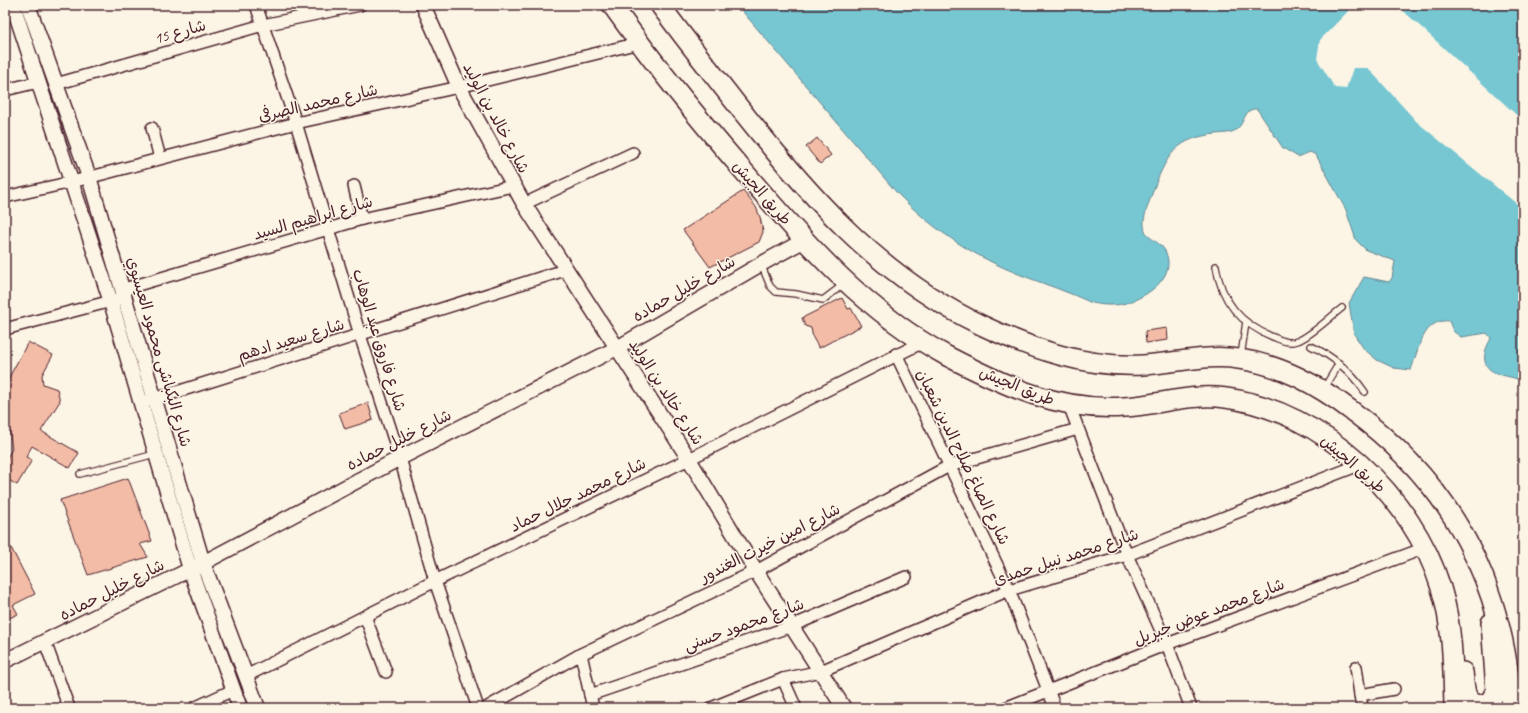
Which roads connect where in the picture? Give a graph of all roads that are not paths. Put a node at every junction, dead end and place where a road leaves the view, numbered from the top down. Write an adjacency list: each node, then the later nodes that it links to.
1 (13, 5): 10 (street, شارع البكباشى محمود العيسوي)
2 (28, 5): 11 (street, شارع البكباشى محمود العيسوي)
3 (256, 5): 8 (street, شارع فاروق عبد الوهاب)
4 (360, 5): 8 (street, شارع 15)
5 (423, 5): 12 (street, شارع خالد بن الوليد)
6 (612, 5): 9 (highway, طريق الجيش)
7 (660, 5): 41 (highway)
8 (263, 25): 11 (street, شارع 15); 14 (street, شارع فاروق عبد الوهاب)
9 (639, 43): 12 (street, شارع محمد الصرفى); 26 (highway, طريق الجيش)
10 (38, 82): 13 (street); 19 (street, شارع البكباشى محمود العيسوي)
11 (56, 84): 18 (street, شارع البكباشى محمود العيسوي)
12 (459, 87): 14 (street, شارع محمد الصرفى); 21 (street, شارع خالد بن الوليد)
13 (5, 90)
14 (296, 123): 17 (street, شارع محمد الصرفى); 25 (street, شارع فاروق عبد الوهاب)
15 (152, 128): 17 (street)
16 (632, 153): 23 (street)
17 (160, 158): 18 (street, شارع محمد الصرفى)
18 (90, 177): 19 (street, شارع محمد الصرفى); 31 (street, شارع البكباشى محمود العيسوي)
19 (72, 182): 22 (street, شارع محمد الصرفى); 32 (street, شارع البكباشى محمود العيسوي)
20 (354, 186): 24 (street)
21 (513, 186): 23 (street, شارع خالد بن الوليد); 24 (street, شارع ابراهيم السيد)
22 (5, 197)
23 (524, 204): 29 (street, شارع خالد بن الوليد)
24 (362, 220): 25 (street, شارع ابراهيم السيد)
25 (328, 229): 31 (street, شارع ابراهيم السيد); 36 (street, شارع فاروق عبد الوهاب)
26 (803, 240): 27 (street, شارع خليل حماده); 30 (highway, طريق الجيش)
27 (760, 264): 30 (lane); 39 (street, شارع خليل حماده)
28 (1216, 266): 34 (lane)
29 (565, 270): 36 (street, شارع سعيد ادهم); 39 (street, شارع خالد بن الوليد)
30 (846, 282): 37 (highway, طريق الجيش)
31 (125, 293): 32 (street, شارع ابراهيم السيد); 45 (street, شارع البكباشى محمود العيسوي)
32 (111, 302): 35 (street, شارع ابراهيم السيد); 46 (street, شارع البكباشى محمود العيسوي)
33 (1342, 308): 34 (lane)
34 (1246, 322): 41 (lane)
35 (5, 329)
36 (360, 335): 45 (street, شارع سعيد ادهم); 50 (street, شارع فاروق عبد الوهاب)
37 (923, 342): 40 (street, شارع محمد جلال حماد); 47 (highway, طريق الجيش)
38 (1311, 346): 42 (lane)
39 (617, 348): 50 (street, شارع خليل حماده); 51 (street, شارع خالد بن الوليد)
40 (896, 354): 51 (street, شارع محمد جلال حماد); 53 (street, شارع الصاغ صلاح الدين شعبان)
41 (1240, 359): 43 (highway)
42 (1339, 363): 43 (lane); 44 (lane)
43 (1323, 390): 63 (highway)
44 (1365, 392)
45 (156, 399): 46 (street, شارع سعيد ادهم); 57 (street, شارع البكباشى محمود العيسوي)
46 (141, 403): 49 (street, شارع البكباشى محمود العيسوي)
47 (1069, 405): 48 (street); 52 (highway, طريق الجيش)
48 (1078, 428): 53 (street, شارع امين خيرت الغندور); 56 (street)
49 (155, 454): 54 (lane); 58 (street, شارع البكباشى محمود العيسوي)
50 (400, 458): 57 (street, شارع خليل حماده); 61 (street, شارع فاروق عبد الوهاب)
51 (689, 459): 59 (street, شارع خالد بن الوليد); 61 (street, شارع محمد جلال حماد)
52 (1360, 465): 55 (highway, طريق الجيش); 56 (street, شارع محمد نبيل حمدى)
53 (950, 466): 59 (street, شارع امين خيرت الغندور); 62 (street, شارع الصاغ صلاح الدين شعبان)
54 (80, 474)
55 (1425, 548): 66 (highway, طريق الجيش); 68 (street, شارع محمد عوض جبريل)
56 (1127, 555): 62 (street, شارع محمد نبيل حمدى); 68 (street)
57 (203, 563): 58 (street, شارع خليل حماده); 74 (street, شارع البكباشى محمود العيسوي)
58 (190, 569): 67 (street, شارع خليل حماده); 77 (street, شارع البكباشى محمود العيسوي)
59 (756, 571): 65 (street, شارع خالد بن الوليد); 69 (street, شارع امين خيرت الغندور)
60 (906, 577): 65 (street, شارع محمود حسنى)
61 (435, 581): 64 (street, شارع محمد جلال حماد); 85 (street, شارع فاروق عبد الوهاب)
62 (1009, 590): 72 (street, شارع محمد نبيل حمدى); 78 (street, شارع الصاغ صلاح الدين شعبان)
63 (1494, 604): 66 (highway); 96 (highway)
64 (365, 616): 73 (street); 74 (street, شارع محمد جلال حماد)
65 (792, 626): 72 (street, شارع خالد بن الوليد); 79 (street, شارع محمود حسنى)
66 (1449, 628): 95 (highway, طريق الجيش)
67 (45, 642): 70 (street, شارع خليل حماده); 81 (street)
68 (1167, 644): 78 (street, شارع محمد عوض جبريل); 93 (street)
69 (581, 654): 79 (street); 86 (street, شارع امين خيرت الغندور)
70 (5, 661)
71 (1356, 667): 80 (street)
72 (821, 671): 75 (street, شارع محمد نبيل حمدى); 90 (street, شارع خالد بن الوليد)
73 (386, 672)
74 (246, 676): 84 (street, شارع البكباشى محمود العيسوي)
75 (783, 679): 88 (street, شارع محمد نبيل حمدى); 89 (street)
76 (1394, 689): 80 (street)
77 (233, 690): 82 (street); 83 (street, شارع البكباشى محمود العيسوي)
78 (1048, 690): 91 (street, شارع محمد عوض جبريل); 92 (street, شارع الصاغ صلاح الدين شعبان)
79 (590, 695): 87 (street)
80 (1360, 695): 94 (street)
81 (69, 708)
82 (194, 708)
83 (240, 708)
84 (258, 708)
85 (478, 708)
86 (486, 708)
87 (593, 708)
88 (711, 708)
89 (796, 708)
90 (844, 708)
91 (1005, 708)
92 (1055, 708)
93 (1191, 708)
94 (1362, 708)
95 (1454, 708)
96 (1512, 708)

